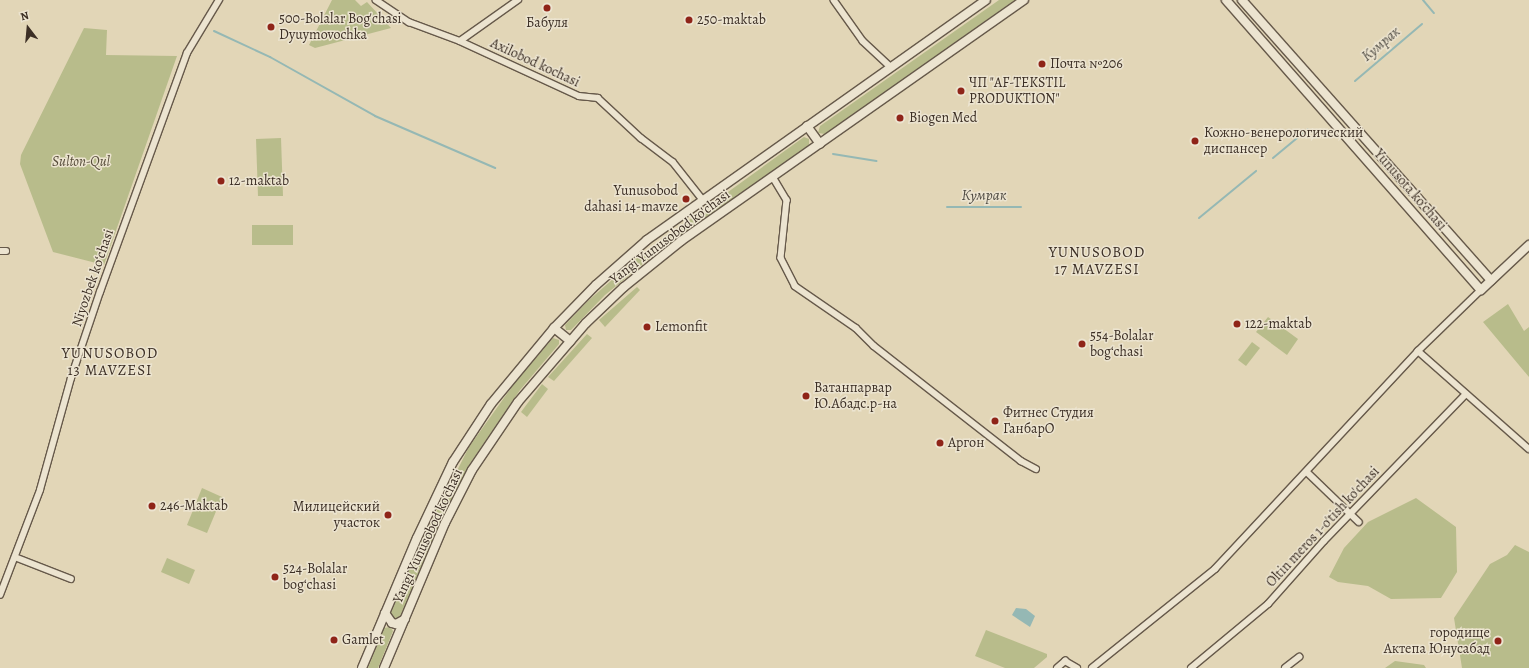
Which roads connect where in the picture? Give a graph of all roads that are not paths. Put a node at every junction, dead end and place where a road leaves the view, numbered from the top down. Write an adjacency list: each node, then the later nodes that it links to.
1 (219, 0): 27 (street, Niyozbek koʻchasi)
2 (376, 0): 9 (street, Axilobod kochasi)
3 (518, 0): 9 (street)
4 (834, 0): 10 (street)
5 (986, 0): 10 (main road, Yangi Yunusobod ko'chasi)
6 (1024, 0): 12 (main road, Yangi Yunusobod ko'chasi)
7 (1226, 0): 17 (main road, Yunusota koʻchasi)
8 (1242, 0): 16 (main road, Yunusota koʻchasi)
9 (460, 41): 14 (street, Axilobod kochasi)
10 (891, 67): 11 (main road, Yangi Yunusobod ko'chasi)
11 (807, 126): 12 (main road); 14 (main road, Yangi Yunusobod ko'chasi)
12 (820, 144): 13 (main road, Yangi Yunusobod ko'chasi)
13 (773, 177): 19 (main road, Yangi Yunusobod ko'chasi); 23 (street)
14 (702, 200): 18 (main road, Yangi Yunusobod ko'chasi)
15 (1529, 245): 16 (main road)
16 (1491, 280): 17 (main road)
17 (1480, 290): 20 (street)
18 (554, 328): 19 (main road); 30 (main road, Yangi Yunusobod ko'chasi)
19 (570, 341): 31 (main road, Yangi Yunusobod ko'chasi)
20 (1418, 351): 21 (street); 24 (street)
21 (1466, 394): 22 (street); 25 (street, Oltin meros 1-o'tish ko'chasi)
22 (1529, 449)
23 (1036, 469)
24 (1307, 472): 25 (street); 37 (street)
25 (1352, 513): 26 (street); 38 (street, Oltin meros 1-o'tish ko'chasi)
26 (1359, 522)
27 (15, 557): 28 (street); 29 (street, Niyozbek koʻchasi)
28 (71, 579)
29 (0, 595)
30 (385, 613): 31 (main road); 33 (main road, Yangi Yunusobod ko'chasi)
31 (405, 619): 34 (main road, Yangi Yunusobod ko'chasi)
32 (1299, 656): 39 (street)
33 (362, 668)
34 (384, 668)
35 (1057, 668): 36 (street)
36 (1077, 668)
37 (1092, 668)
38 (1191, 668)
39 (1285, 668)

